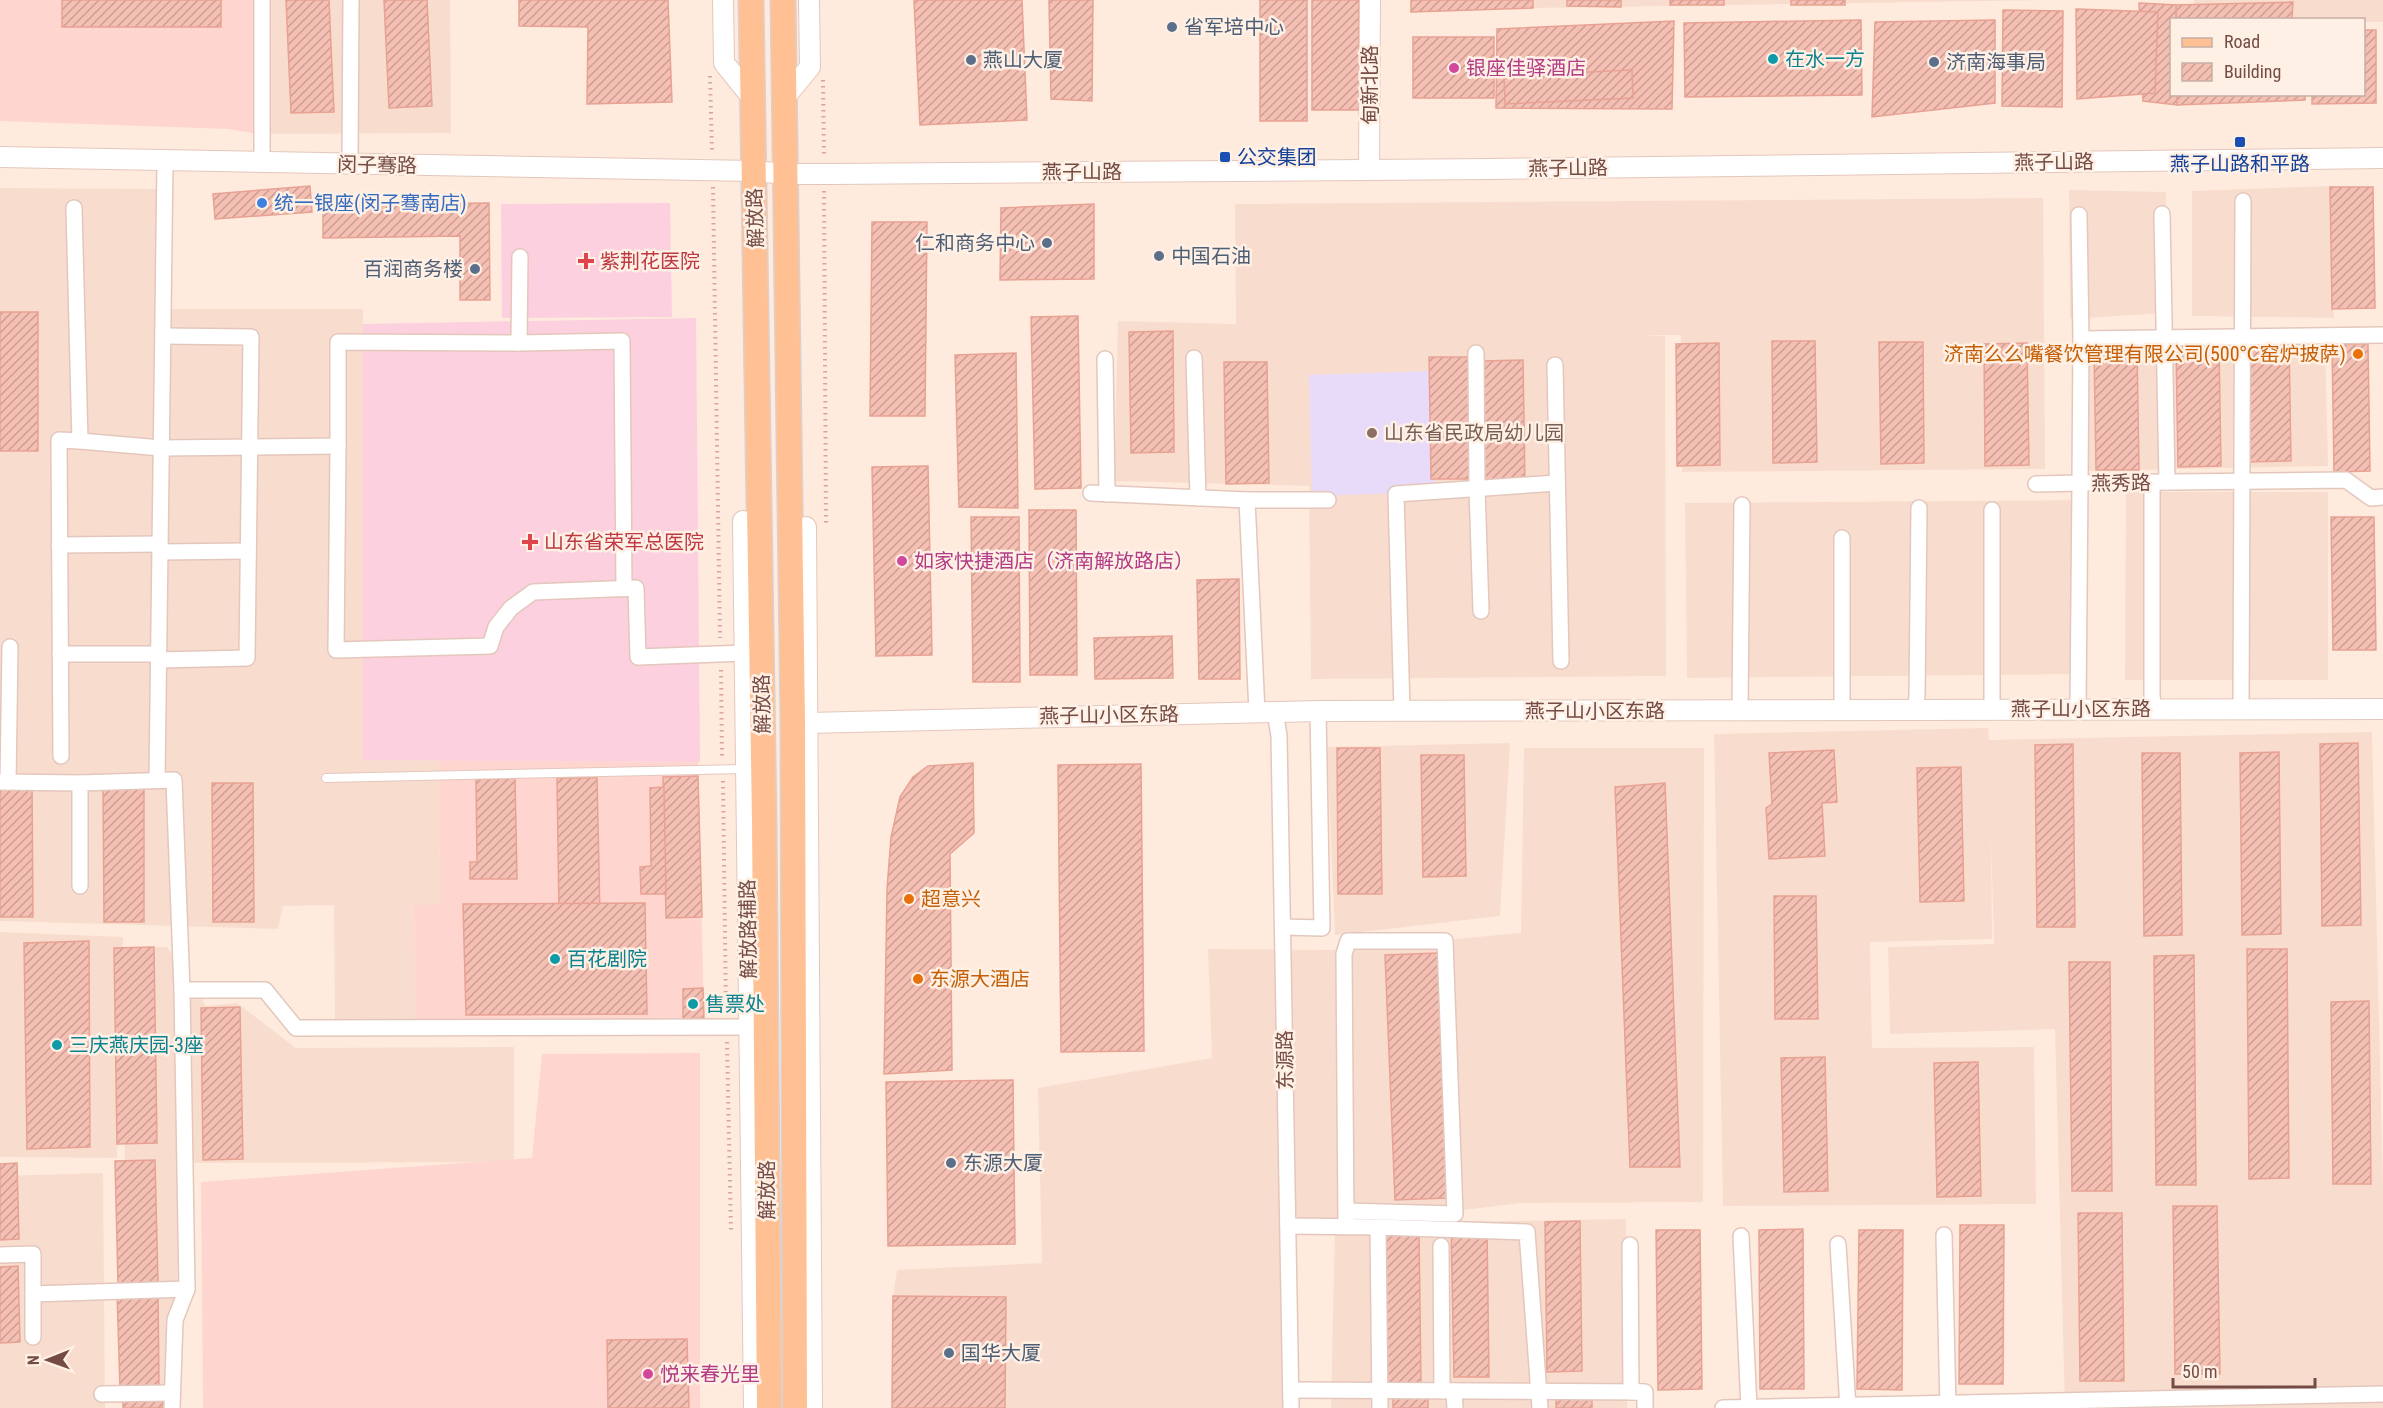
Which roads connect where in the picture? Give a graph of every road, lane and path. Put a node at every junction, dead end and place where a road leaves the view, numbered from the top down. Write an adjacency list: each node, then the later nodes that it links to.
1 (262, 0): 15 (street)
2 (351, 0): 16 (street)
3 (723, 0): 10 (street)
4 (751, 0): 10 (main road, 解放路)
5 (783, 0): 9 (main road, 解放路)
6 (809, 0): 9 (street)
7 (1372, 0): 17 (street, 甸新北路)
8 (710, 67): 19 (path)
9 (785, 97): 18 (main road, 解放路)
10 (753, 99): 20 (main road, 解放路)
11 (2383, 150): 17 (street, 燕子山路)
12 (0, 157): 14 (street, 闵子骞路)
13 (2383, 158): 17 (street, 燕子山路)
14 (165, 161): 15 (street, 闵子骞路); 28 (street)
15 (262, 163): 16 (street, 闵子骞路)
16 (350, 164): 19 (street, 闵子骞路)
17 (1371, 166): 18 (street, 燕子山路)
18 (786, 169): 20 (street, 燕子山路); 53 (main road, 解放路)
19 (712, 171): 20 (street, 闵子骞路); 65 (path)
20 (753, 171): 50 (main road, 解放路)
21 (2243, 201): 26 (street)
22 (75, 208): 36 (street)
23 (2162, 214): 29 (street)
24 (2079, 215): 30 (street)
25 (520, 257): 31 (street)
26 (2242, 335): 27 (street); 29 (street); 40 (street)
27 (2383, 335)
28 (163, 336): 38 (street); 39 (street)
29 (2166, 338): 30 (street); 41 (street)
30 (2081, 339): 43 (street)
31 (519, 343): 37 (street); 63 (street)
32 (1476, 353): 45 (street)
33 (1194, 358): 49 (street)
34 (1105, 359): 47 (street)
35 (1555, 365): 42 (street)
36 (80, 441): 38 (street); 60 (street)
37 (339, 446): 39 (street); 63 (street)
38 (161, 447): 39 (street); 61 (street)
39 (250, 448): 62 (street)
40 (2242, 481): 41 (street, 燕秀路); 48 (street, 燕秀路); 75 (street)
41 (2159, 482): 43 (street, 燕秀路); 72 (street)
42 (1557, 483): 45 (street); 70 (street)
43 (2080, 483): 44 (street); 74 (street, 燕秀路)
44 (2036, 484)
45 (1477, 488): 64 (street); 81 (street)
46 (1091, 493): 47 (street)
47 (1107, 494): 49 (street)
48 (2383, 497)
49 (1198, 498): 51 (street)
50 (760, 500): 57 (main road); 120 (main road, 解放路)
51 (1247, 500): 52 (street); 82 (street, 东源路)
52 (1328, 500)
53 (790, 502): 58 (main road); 121 (main road, 解放路)
54 (1742, 505): 77 (street)
55 (1919, 508): 79 (street)
56 (1992, 510): 73 (street)
57 (743, 521): 67 (street, 解放路辅路)
58 (806, 527): 83 (street)
59 (1842, 538): 78 (street)
60 (59, 545): 61 (street); 68 (street)
61 (160, 548): 62 (street); 69 (street)
62 (248, 551): 69 (street)
63 (624, 589): 67 (street)
64 (1481, 611)
65 (720, 639)
66 (10, 647): 89 (street)
67 (745, 653): 86 (street, 解放路辅路)
68 (60, 654): 69 (street); 84 (street)
69 (158, 657): 88 (street)
70 (1561, 661)
71 (721, 663): 85 (path)
72 (2154, 708): 74 (street, 燕子山小区东路); 75 (street, 燕子山小区东路)
73 (1992, 709): 74 (street, 燕子山小区东路); 79 (street, 燕子山小区东路)
74 (2078, 709)
75 (2241, 709): 76 (street, 燕子山小区东路)
76 (2383, 709)
77 (1740, 710): 78 (street, 燕子山小区东路); 81 (street, 燕子山小区东路)
78 (1842, 710): 79 (street, 燕子山小区东路)
79 (1915, 710)
80 (1318, 711): 81 (street, 燕子山小区东路); 82 (street, 燕子山小区东路); 92 (street)
81 (1402, 711)
82 (1266, 712): 83 (street, 燕子山小区东路); 92 (street, 东源路)
83 (808, 723): 122 (street)
84 (61, 756)
85 (722, 769): 86 (lane); 87 (lane); 95 (path)
86 (746, 769): 94 (street, 解放路辅路)
87 (326, 778)
88 (157, 780): 90 (street); 93 (street)
89 (4, 782): 90 (street)
90 (80, 783): 91 (street)
91 (80, 886)
92 (1283, 927): 97 (street, 东源路)
93 (182, 990): 95 (street); 106 (street)
94 (750, 1027): 95 (street); 119 (street, 解放路辅路)
95 (727, 1029): 99 (path)
96 (1346, 1219): 96 (street); 97 (street); 98 (street)
97 (1288, 1226): 109 (street, 东源路)
98 (1378, 1227): 110 (street); 112 (street)
99 (731, 1233)
100 (1944, 1235): 117 (street)
101 (1741, 1236): 129 (street)
102 (1838, 1244): 118 (street)
103 (1629, 1245): 113 (street)
104 (1441, 1246): 111 (street)
105 (0, 1255): 107 (street)
106 (187, 1289): 107 (street); 116 (street)
107 (33, 1294): 108 (street)
108 (33, 1337)
109 (1291, 1390): 110 (street); 123 (street, 东源路)
110 (1380, 1391): 111 (street); 124 (street)
111 (1448, 1391): 112 (street); 125 (street)
112 (1540, 1392): 113 (street); 126 (street)
113 (1631, 1392): 127 (street)
114 (102, 1394): 116 (street)
115 (2383, 1394): 117 (street)
116 (171, 1400)
117 (1948, 1406): 118 (street)
118 (1848, 1407): 129 (street)
119 (754, 1408)
120 (769, 1408)
121 (795, 1408)
122 (812, 1408)
123 (1291, 1408)
124 (1380, 1408)
125 (1455, 1408)
126 (1540, 1408)
127 (1645, 1408)
128 (1724, 1408): 129 (street)
129 (1749, 1408)

